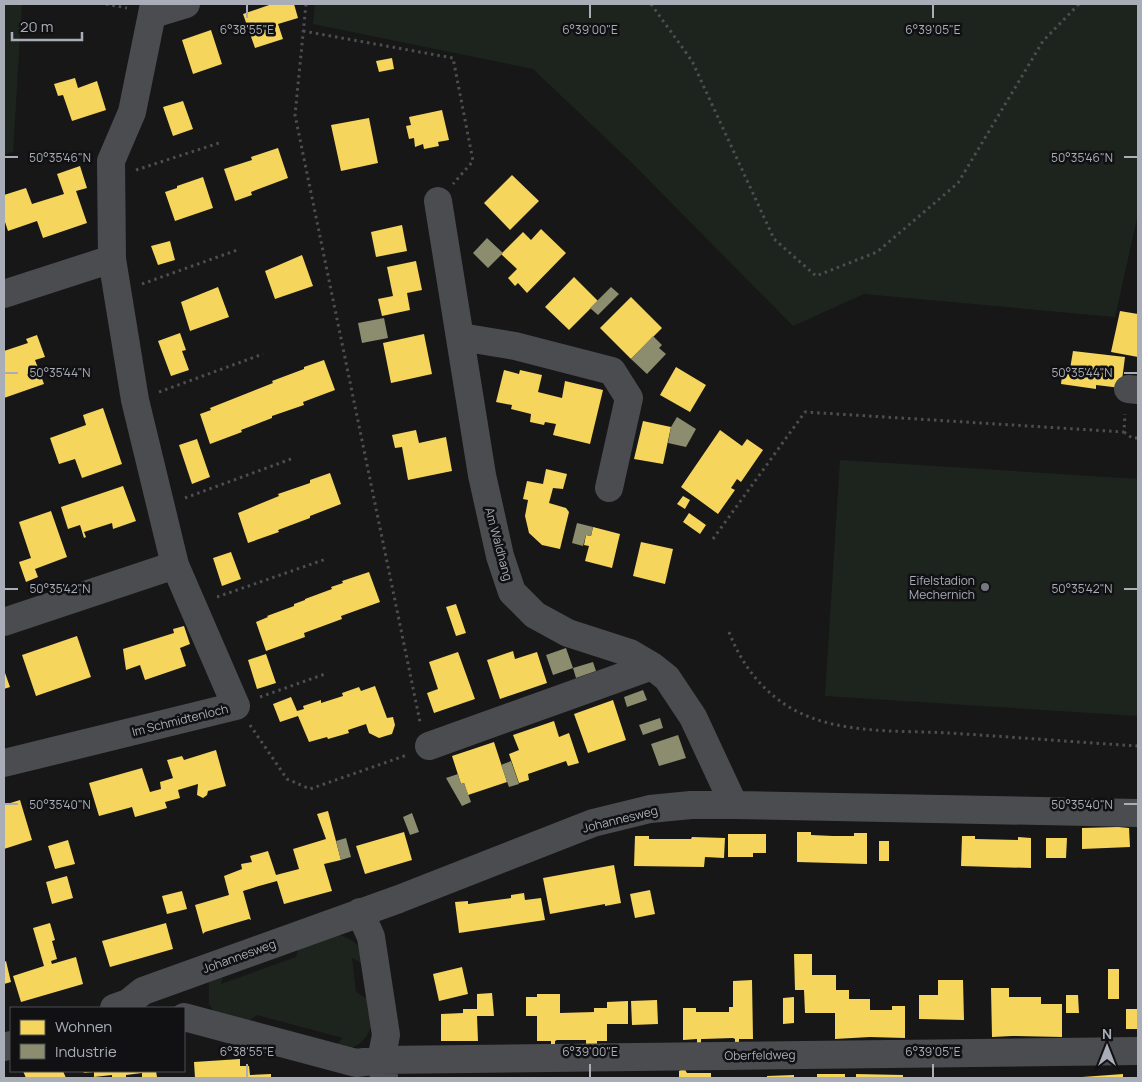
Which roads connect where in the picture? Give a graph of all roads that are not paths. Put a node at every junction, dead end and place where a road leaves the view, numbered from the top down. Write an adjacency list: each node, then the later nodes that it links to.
1 (186, 4): 2 (street, Im Schmidtenloch)
2 (154, 9): 4 (street, Im Schmidtenloch)
3 (438, 201): 6 (street, Am Waldhang)
4 (112, 259): 5 (street); 8 (street, Im Schmidtenloch)
5 (4, 294)
6 (461, 337): 7 (street); 10 (street, Am Waldhang)
7 (609, 488)
8 (175, 565): 9 (street); 12 (street, Im Schmidtenloch)
9 (4, 622)
10 (652, 666): 11 (street); 13 (street, Am Waldhang)
11 (427, 746)
12 (4, 764)
13 (734, 805): 14 (street, Johannesweg); 15 (street, Johannesweg)
14 (1138, 813)
15 (360, 912): 16 (street, Johannesweg); 21 (street)
16 (188, 975): 17 (street, Johannesweg); 18 (street, Johannesweg)
17 (131, 1006)
18 (180, 1007)
19 (185, 1015): 21 (street, Johannesweg)
20 (1138, 1051): 21 (street, Oberfeldweg)
21 (383, 1069)

